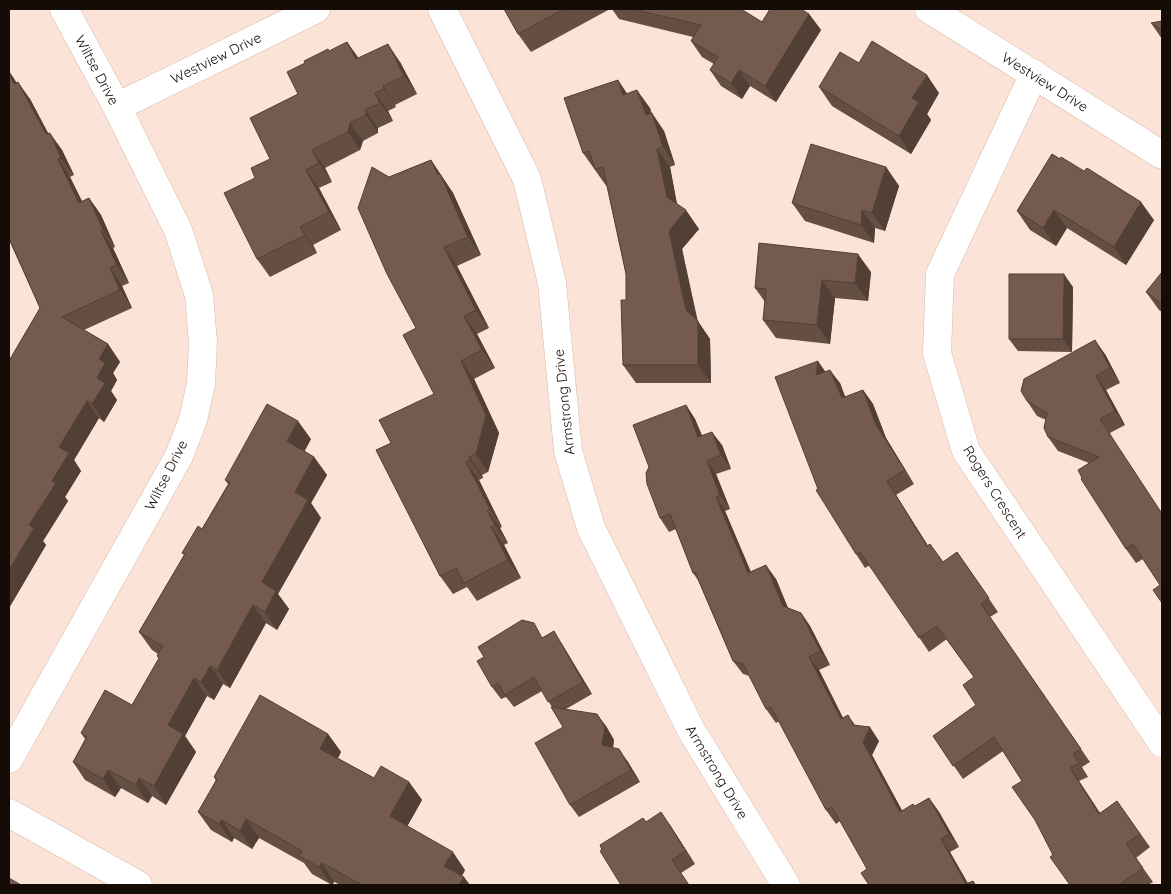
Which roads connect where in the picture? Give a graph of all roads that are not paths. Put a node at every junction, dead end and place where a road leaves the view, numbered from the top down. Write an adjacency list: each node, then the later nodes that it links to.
1 (64, 9): 6 (street, Wiltse Drive)
2 (316, 9): 6 (street, Westview Drive)
3 (442, 9): 12 (street, Armstrong Drive)
4 (929, 9): 5 (street, Westview Drive)
5 (1034, 74): 7 (street, Westview Drive); 8 (street, Rogers Crescent)
6 (117, 107): 9 (street, Wiltse Drive)
7 (1162, 154)
8 (1162, 742)
9 (9, 759)
10 (9, 813): 11 (street)
11 (138, 885)
12 (786, 885)

